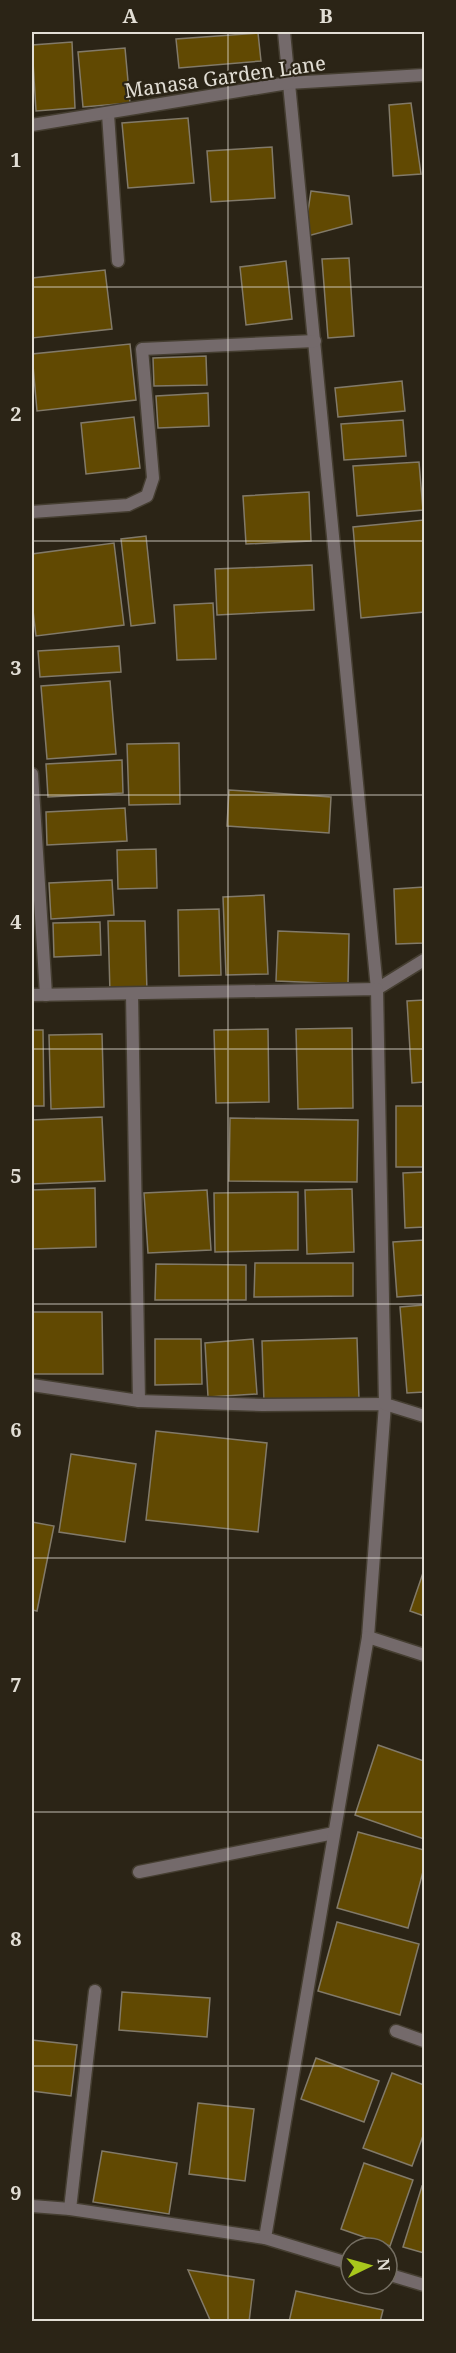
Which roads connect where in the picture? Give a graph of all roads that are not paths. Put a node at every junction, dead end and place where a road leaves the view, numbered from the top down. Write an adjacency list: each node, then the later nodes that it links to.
1 (284, 32): 3 (street)
2 (424, 75): 3 (street, Manasa Garden Lane)
3 (288, 83): 4 (street, Manasa Garden Lane); 7 (street)
4 (108, 114): 5 (street, Manasa Garden Lane); 6 (street)
5 (32, 125)
6 (118, 261)
7 (315, 341): 8 (street); 11 (street)
8 (32, 512)
9 (32, 774): 14 (street)
10 (424, 960): 11 (street)
11 (377, 989): 12 (street); 17 (street)
12 (132, 994): 14 (street); 16 (street)
13 (32, 995): 14 (street)
14 (46, 995)
15 (32, 1385): 16 (street)
16 (139, 1401): 17 (street)
17 (385, 1404): 18 (street); 19 (street)
18 (424, 1416)
19 (368, 1637): 20 (street); 21 (street)
20 (424, 1655)
21 (334, 1833): 22 (street); 28 (street)
22 (139, 1872)
23 (95, 1991): 27 (street)
24 (396, 2031): 25 (street)
25 (424, 2041)
26 (32, 2206): 27 (street)
27 (70, 2209): 28 (street)
28 (266, 2238): 29 (street)
29 (339, 2260)
30 (399, 2278): 31 (street)
31 (424, 2285)

